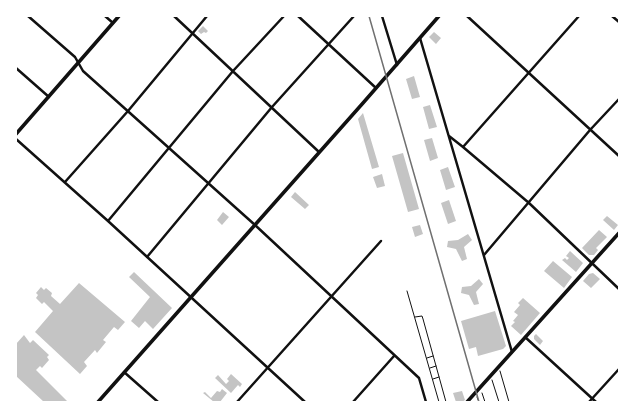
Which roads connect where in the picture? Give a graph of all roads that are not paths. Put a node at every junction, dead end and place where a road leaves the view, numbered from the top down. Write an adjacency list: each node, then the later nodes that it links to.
1 (28, 16): 19 (street)
2 (105, 16): 15 (street)
3 (119, 16): 15 (street)
4 (174, 16): 16 (street)
5 (207, 16): 16 (street)
6 (284, 16): 22 (street)
7 (298, 16): 18 (street)
8 (354, 16): 18 (street)
9 (382, 16): 20 (street)
10 (439, 16): 17 (street)
11 (467, 16): 23 (street)
12 (579, 16): 23 (street)
13 (612, 16): 14 (street)
14 (619, 22)
15 (113, 23): 19 (street)
16 (192, 33): 22 (street); 28 (street)
17 (420, 38): 20 (street); 31 (street)
18 (329, 44): 24 (street); 27 (street)
19 (78, 63): 25 (street); 28 (street)
20 (397, 65): 24 (street)
21 (16, 68): 25 (street)
22 (233, 71): 27 (street); 34 (street)
23 (528, 72): 29 (street); 33 (street)
24 (376, 88): 35 (street)
25 (49, 97): 30 (street)
26 (619, 99): 29 (street)
27 (272, 107): 35 (street); 38 (street)
28 (128, 111): 34 (street); 37 (street)
29 (590, 130): 36 (street); 39 (street)
30 (16, 134)
31 (448, 136): 33 (street); 44 (street)
32 (16, 139): 37 (street)
33 (463, 147): 39 (street)
34 (168, 148): 38 (street); 40 (street)
35 (319, 152): 41 (street)
36 (619, 156)
37 (65, 182): 40 (street)
38 (207, 183): 41 (street); 45 (street)
39 (529, 203): 44 (street); 46 (street)
40 (108, 221): 45 (street)
41 (255, 225): 48 (street); 49 (street)
42 (619, 233): 46 (street)
43 (381, 241): 49 (street)
44 (484, 255): 51 (street)
45 (146, 257): 48 (street)
46 (592, 264): 47 (street); 50 (street)
47 (619, 289)
48 (191, 297): 53 (street); 55 (street)
49 (331, 297): 52 (street); 53 (street)
50 (525, 337): 51 (street); 56 (street)
51 (512, 352): 63 (street)
52 (394, 356): 61 (street); 62 (street)
53 (268, 367): 59 (street); 60 (street)
54 (619, 369): 56 (street)
55 (124, 372): 57 (street); 58 (street)
56 (592, 399): 64 (street); 65 (street)
57 (98, 402)
58 (158, 402)
59 (237, 402)
60 (304, 402)
61 (353, 402)
62 (426, 402)
63 (467, 402)
64 (589, 402)
65 (596, 402)

